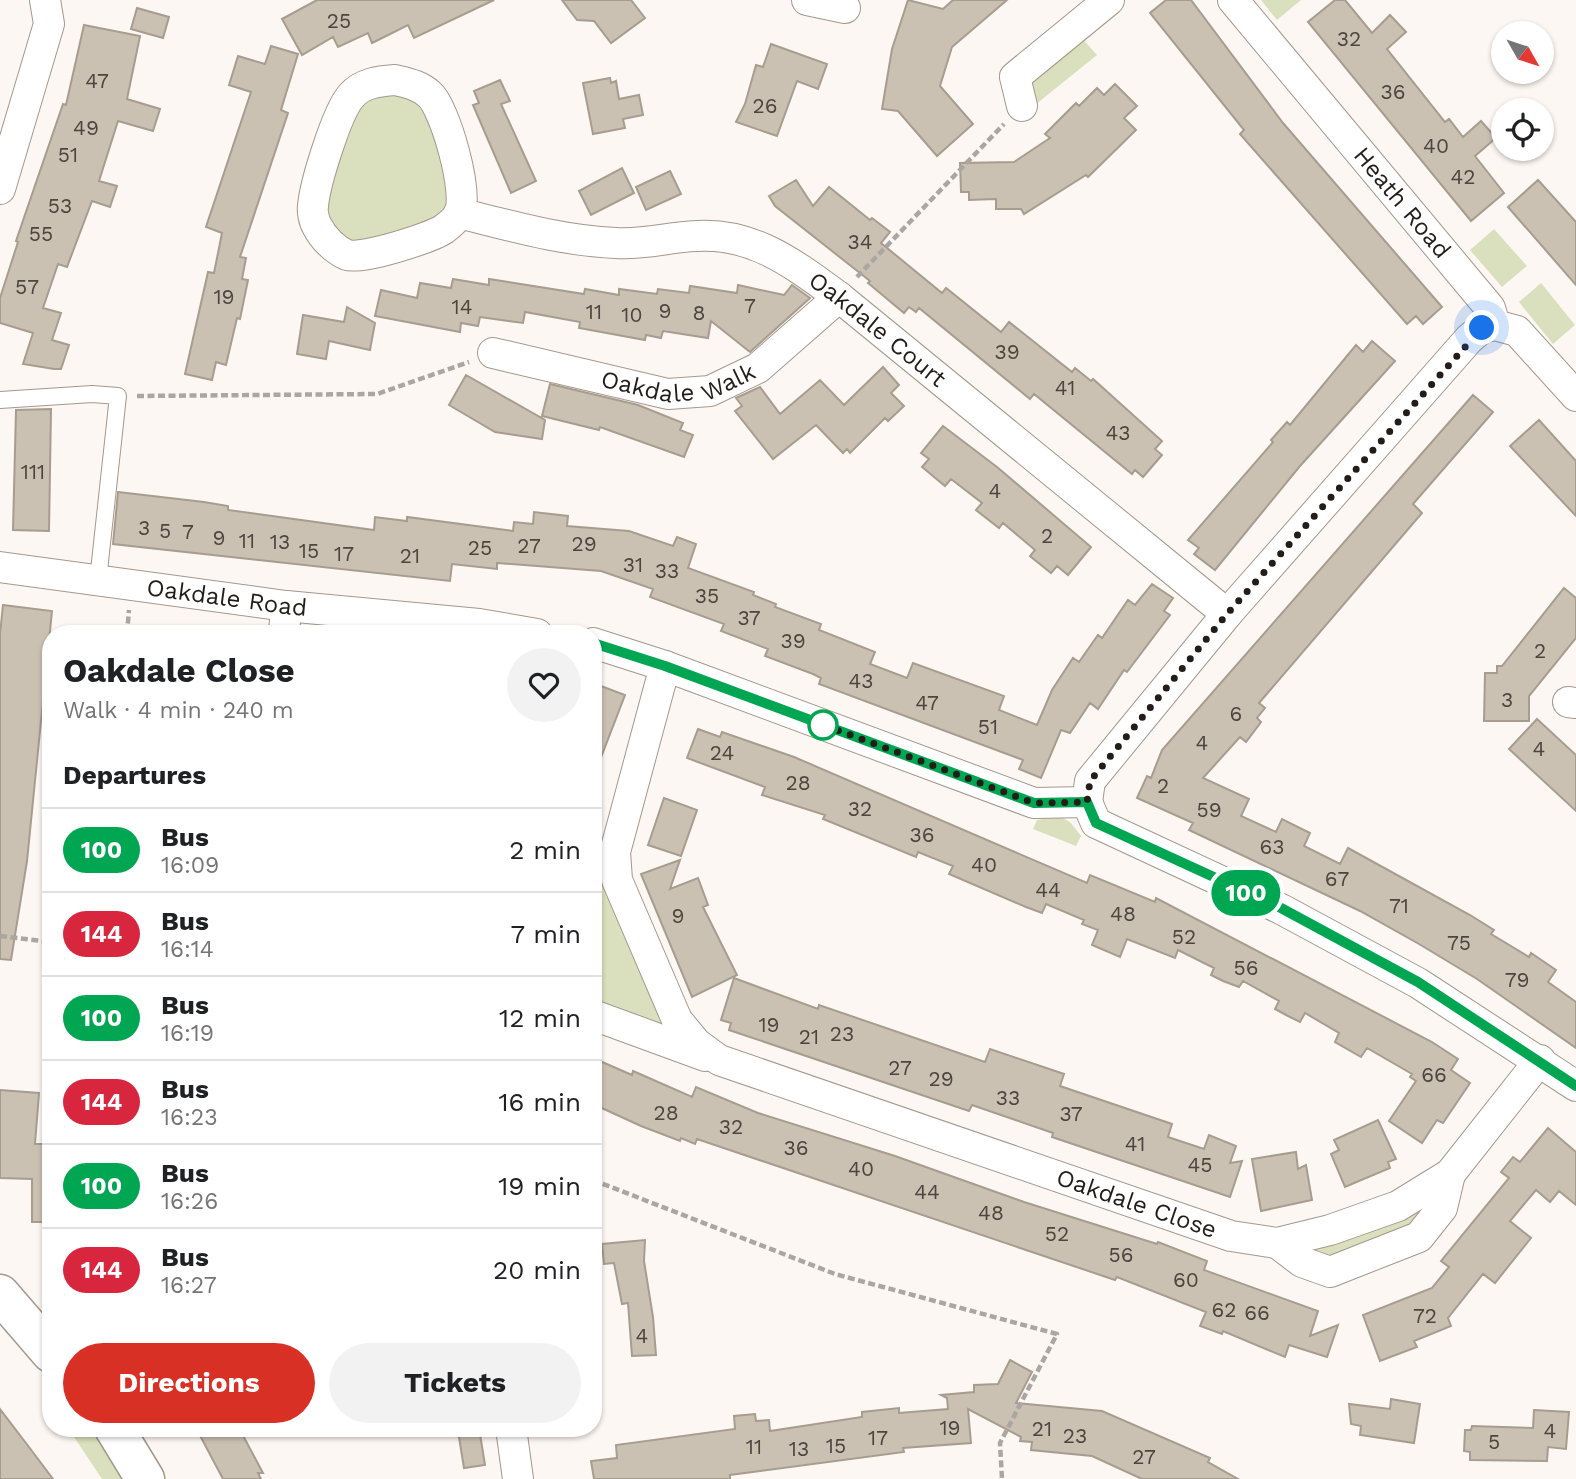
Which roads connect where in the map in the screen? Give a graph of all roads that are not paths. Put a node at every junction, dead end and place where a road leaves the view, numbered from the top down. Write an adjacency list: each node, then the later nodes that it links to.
1 (46, 0): 7 (street)
2 (807, 0): 5 (street)
3 (1109, 0): 6 (street)
4 (1233, 0): 10 (street, Heath Road)
5 (845, 8)
6 (1022, 106)
7 (0, 189)
8 (459, 214): 8 (street); 9 (street, Oakdale Court)
9 (839, 298): 11 (street, Oakdale Walk); 16 (street, Oakdale Court)
10 (1495, 325): 12 (street); 16 (street)
11 (493, 353)
12 (1576, 397)
13 (0, 400): 15 (lane)
14 (0, 567): 15 (street, Oakdale Road)
15 (98, 580): 17 (street, Oakdale Road)
16 (1227, 614): 21 (street)
17 (285, 620): 18 (street, Oakdale Road)
18 (485, 625)
19 (602, 646): 20 (street)
20 (665, 666): 21 (street); 22 (street, Oakdale Close)
21 (1087, 802): 26 (street)
22 (615, 852): 23 (street, Oakdale Close); 25 (street, Oakdale Close)
23 (602, 866)
24 (602, 1018): 25 (street, Oakdale Close)
25 (719, 1060): 29 (street, Oakdale Close)
26 (1541, 1060): 27 (street); 28 (street, Oakdale Close)
27 (1576, 1086)
28 (1450, 1174): 29 (street, Oakdale Close); 29 (street, Oakdale Close)
29 (1277, 1243)
30 (0, 1294): 31 (main road)
31 (42, 1343)
32 (119, 1437): 34 (main road)
33 (511, 1437): 35 (street)
34 (145, 1479)
35 (518, 1479)

